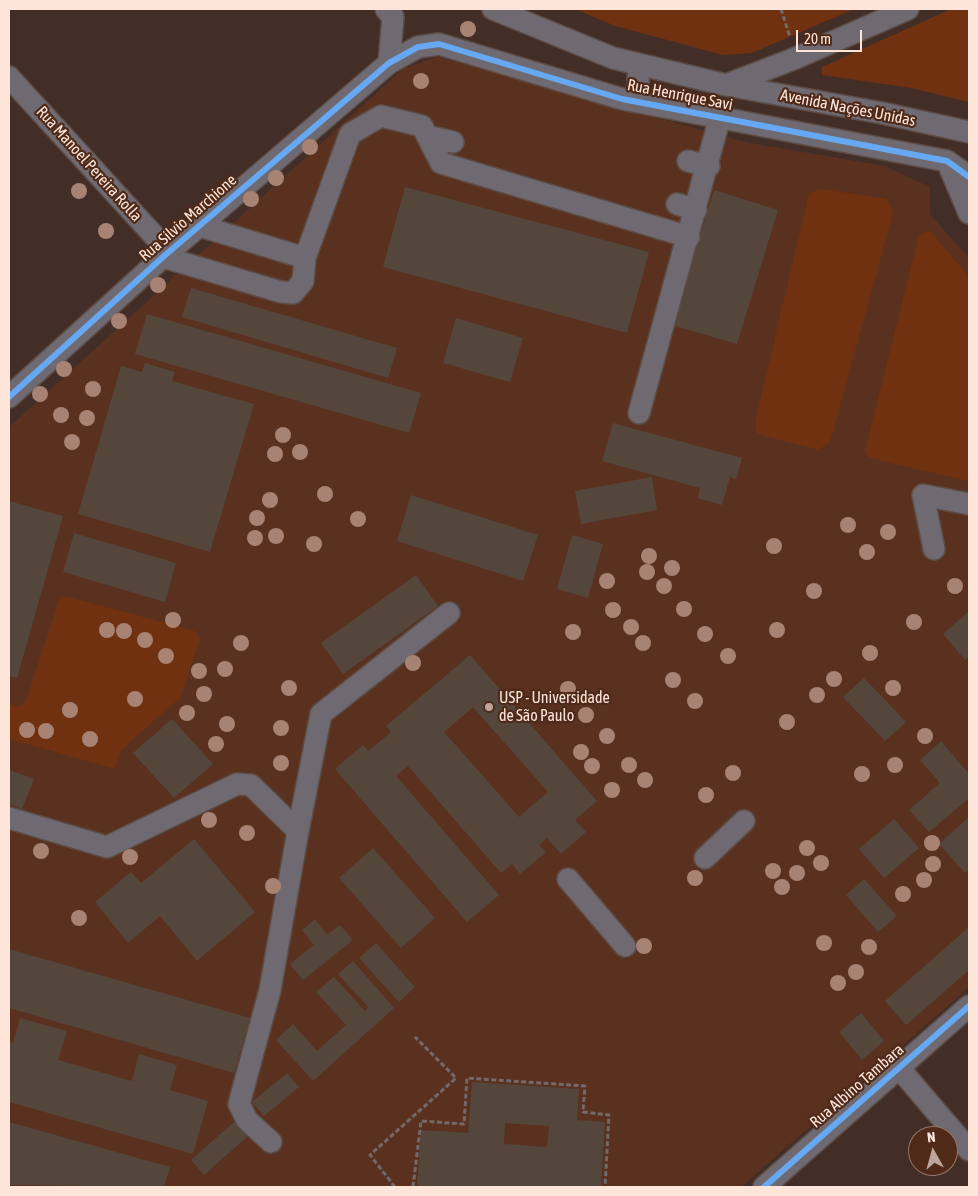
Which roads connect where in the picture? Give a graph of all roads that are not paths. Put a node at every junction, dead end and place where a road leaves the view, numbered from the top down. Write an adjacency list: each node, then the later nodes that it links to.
1 (386, 9): 4 (street)
2 (493, 9): 5 (street, Avenida Nações Unidas)
3 (908, 9): 7 (street, Avenida Nações Unidas)
4 (389, 63): 8 (street, Rua Henrique Savi); 16 (street, Rua Silvio Marchione)
5 (640, 64): 7 (street, Avenida Nações Unidas); 8 (street)
6 (9, 76): 18 (street, Rua Manoel Pereira Rolla)
7 (726, 85): 10 (street, Avenida Nações Unidas)
8 (638, 101): 9 (street, Rua Henrique Savi)
9 (720, 118): 13 (street, Rua Henrique Savi); 17 (street)
10 (969, 132)
11 (427, 136): 12 (street); 17 (street); 19 (street)
12 (453, 142)
13 (947, 160): 14 (street, Rua Henrique Savi); 15 (street)
14 (969, 177)
15 (969, 213)
16 (200, 226): 18 (street, Rua Silvio Marchione); 19 (street)
17 (689, 237): 21 (street)
18 (166, 255): 19 (street); 20 (street, Rua Silvio Marchione)
19 (305, 258)
20 (9, 396)
21 (639, 413)
22 (969, 504): 23 (street)
23 (934, 549)
24 (448, 613): 27 (street)
25 (9, 818): 27 (street)
26 (744, 822): 28 (street)
27 (298, 831): 33 (street)
28 (705, 858)
29 (568, 879): 30 (street)
30 (626, 946)
31 (969, 1006): 32 (street, Rua Albino Tambara)
32 (899, 1068): 34 (street); 35 (street, Rua Albino Tambara)
33 (271, 1142)
34 (969, 1150)
35 (764, 1187)

